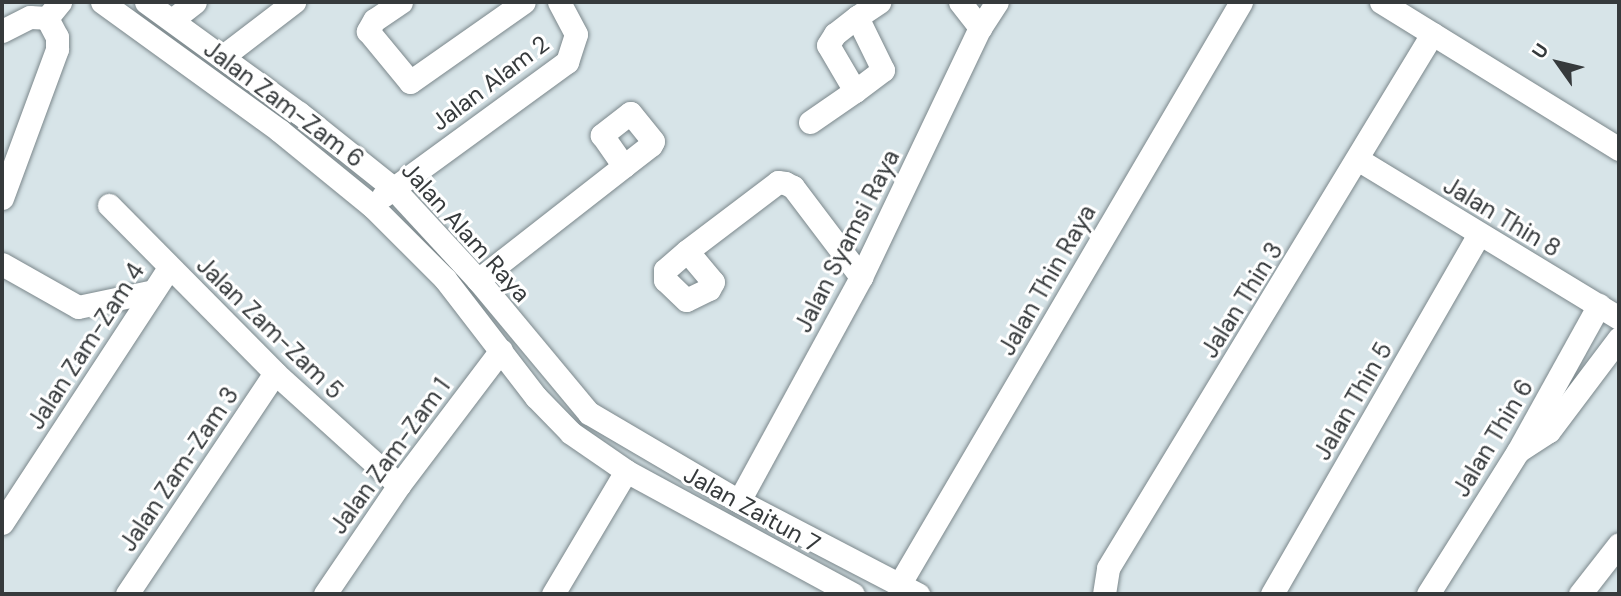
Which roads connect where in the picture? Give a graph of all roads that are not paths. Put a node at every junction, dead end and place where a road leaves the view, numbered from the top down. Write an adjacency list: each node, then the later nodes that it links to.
1 (102, 2): 28 (street, Jalan Zam-Zam 6)
2 (146, 2): 15 (street, Jalan Alam Raya)
3 (195, 2): 15 (street)
4 (294, 2): 19 (street)
5 (401, 2): 6 (street)
6 (524, 2)
7 (559, 2): 25 (street, Jalan Alam 2)
8 (879, 2): 14 (street)
9 (960, 2): 16 (street)
10 (997, 2): 16 (street, Jalan Syamsi Raya)
11 (1241, 2): 47 (street, Jalan Thin Raya)
12 (1381, 2): 18 (street)
13 (58, 6): 17 (street); 26 (street)
14 (857, 17): 20 (street); 20 (street)
15 (172, 20): 19 (street, Jalan Alam Raya)
16 (980, 28): 33 (street, Jalan Syamsi Raya)
17 (2, 31)
18 (1432, 34): 22 (street); 23 (street, Jalan Thin 3)
19 (222, 57): 25 (street, Jalan Alam Raya)
20 (855, 91): 21 (street)
21 (810, 122)
22 (1619, 149)
23 (1359, 160): 29 (street, Jalan Thin 8); 52 (street, Jalan Thin 3)
24 (624, 166): 34 (street)
25 (393, 188): 28 (street, Jalan Alam 2); 34 (street, Jalan Alam Raya)
26 (2, 198)
27 (109, 205): 32 (street, Jalan Zam-Zam 5)
28 (372, 206): 39 (street, Jalan Zam-Zam 6)
29 (1479, 234): 36 (street, Jalan Thin 8); 53 (street, Jalan Thin 5)
30 (687, 251): 33 (street)
31 (2, 264): 35 (street)
32 (169, 268): 35 (street, Jalan Zam-Zam 4); 40 (street, Jalan Zam-Zam 5)
33 (862, 277): 44 (street, Jalan Syamsi Raya)
34 (478, 280): 44 (street, Jalan Alam Raya)
35 (150, 292): 45 (street, Jalan Zam-Zam 4)
36 (1599, 305): 37 (street, Jalan Thin 8); 41 (street, Jalan Thin 6)
37 (1619, 318)
38 (1619, 338): 41 (street)
39 (500, 350): 42 (street, Jalan Zam-Zam 6); 43 (street, Jalan Zam-Zam 1)
40 (275, 373): 43 (street, Jalan Zam-Zam 5); 48 (street, Jalan Zam-Zam 3)
41 (1518, 451): 54 (street, Jalan Thin 6)
42 (626, 471): 50 (street); 51 (street, Jalan Zaitun 7)
43 (399, 485): 49 (street, Jalan Zam-Zam 1)
44 (739, 500): 47 (street, Jalan Alam Raya)
45 (2, 523)
46 (1616, 556): 55 (street)
47 (909, 590)
48 (127, 594)
49 (325, 594)
50 (553, 594)
51 (853, 594)
52 (1104, 594)
53 (1272, 594)
54 (1428, 594)
55 (1580, 594)

